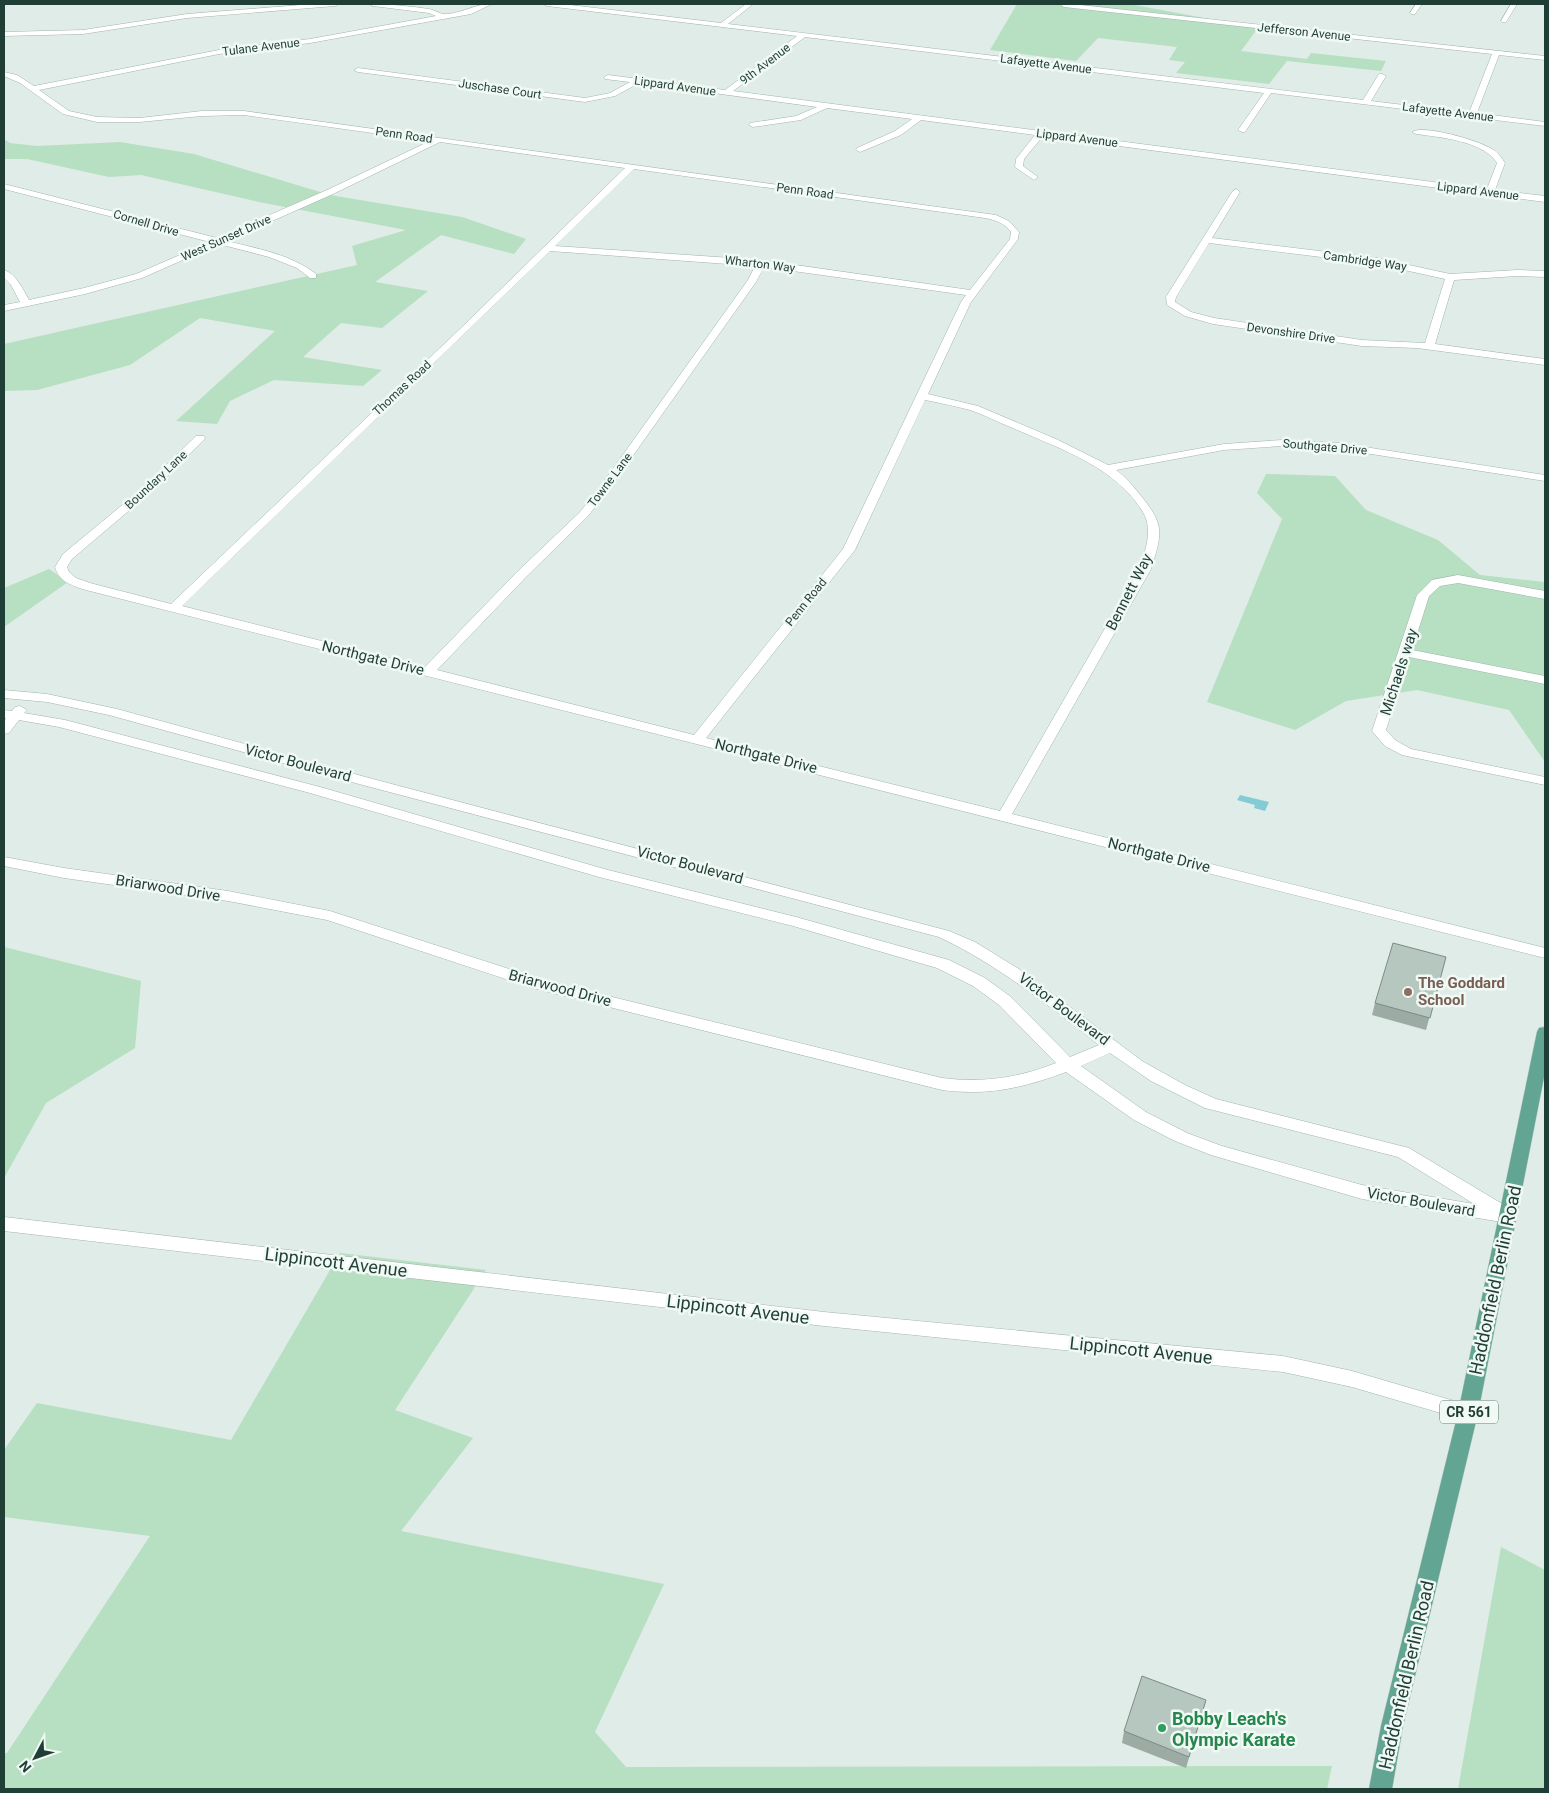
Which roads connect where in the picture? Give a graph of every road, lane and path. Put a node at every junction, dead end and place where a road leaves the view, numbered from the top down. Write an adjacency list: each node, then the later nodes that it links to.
1 (336, 4): 13 (street)
2 (373, 4): 10 (street)
3 (490, 4): 10 (street, Tulane Avenue)
4 (548, 4): 12 (street, Lafayette Avenue)
5 (750, 4): 12 (street)
6 (1419, 4): 9 (street)
7 (1514, 4): 11 (street)
8 (1064, 5): 15 (street, Jefferson Avenue)
9 (1413, 13)
10 (444, 17): 22 (street, Tulane Avenue)
11 (1504, 21)
12 (722, 25): 14 (street, Lafayette Avenue)
13 (4, 34)
14 (803, 35): 23 (street, Lafayette Avenue); 24 (street, 9th Avenue)
15 (1497, 52): 16 (street, Jefferson Avenue); 27 (street)
16 (1545, 58)
17 (358, 70): 21 (street, Juschase Court)
18 (4, 74): 22 (street, Penn Road)
19 (1382, 76): 25 (street)
20 (608, 77): 21 (street, Lippard Avenue)
21 (637, 81): 24 (street, Lippard Avenue)
22 (31, 89): 34 (street, Penn Road)
23 (1269, 91): 25 (street, Lafayette Avenue); 31 (street)
24 (726, 93): 26 (street, Lippard Avenue)
25 (1366, 102): 27 (street, Lafayette Avenue)
26 (825, 106): 28 (street, Lippard Avenue); 29 (street)
27 (1472, 115): 30 (street, Lafayette Avenue)
28 (919, 118): 33 (street, Lippard Avenue); 35 (street)
29 (753, 124)
30 (1545, 124)
31 (1242, 130)
32 (1416, 132): 40 (street)
33 (1041, 134): 37 (street); 40 (street, Lippard Avenue)
34 (439, 140): 36 (street, Penn Road); 43 (street, West Sunset Drive)
35 (860, 150)
36 (631, 167): 44 (street, Thomas Road); 50 (street, Penn Road)
37 (1034, 177)
38 (4, 186): 43 (street, Cornell Drive)
39 (1236, 192): 42 (street, Devonshire Drive)
40 (1490, 192): 41 (street, Lippard Avenue)
41 (1545, 199)
42 (1208, 240): 49 (street, Cambridge Way); 53 (street, Devonshire Drive)
43 (218, 242): 48 (street, Cornell Drive); 51 (street, West Sunset Drive)
44 (548, 248): 45 (street, Wharton Way); 61 (street, Thomas Road)
45 (761, 264): 50 (street, Wharton Way); 63 (street, Towne Lane)
46 (4, 273): 51 (street)
47 (1545, 274): 49 (street, Cambridge Way)
48 (313, 276)
49 (1450, 277): 53 (street)
50 (972, 293): 55 (street, Penn Road)
51 (26, 304): 52 (street, West Sunset Drive)
52 (4, 308)
53 (1429, 347): 54 (street, Devonshire Drive)
54 (1545, 362)
55 (922, 396): 57 (street, Bennett Way); 69 (street, Penn Road)
56 (200, 438): 59 (street, Boundary Lane)
57 (1106, 469): 58 (street, Southgate Drive); 71 (street, Bennett Way)
58 (1545, 478)
59 (111, 520): 61 (street, Northgate Drive)
60 (1545, 595): 62 (street, Michaels way)
61 (174, 608): 63 (street, Northgate Drive)
62 (1405, 652): 64 (street); 70 (street, Michaels way)
63 (428, 672): 69 (street, Northgate Drive)
64 (1545, 680)
65 (4, 694): 66 (street, Victor Boulevard)
66 (31, 696): 67 (street); 75 (street, Victor Boulevard)
67 (10, 715): 68 (street); 76 (street, Victor Boulevard)
68 (4, 730)
69 (698, 739): 71 (street, Northgate Drive)
70 (1545, 781)
71 (1004, 816): 73 (street, Northgate Drive)
72 (4, 862): 76 (street, Briarwood Drive)
73 (1545, 953)
74 (1545, 1032): 77 (main road, Haddonfield Berlin Road / CR 561)
75 (1112, 1046): 76 (street, Briarwood Drive); 77 (street, Victor Boulevard)
76 (1068, 1065): 77 (street, Victor Boulevard)
77 (1508, 1216): 79 (main road, Haddonfield Berlin Road / CR 561)
78 (4, 1224): 79 (street, Lippincott Avenue)
79 (1468, 1413): 80 (main road, Haddonfield Berlin Road / CR 561)
80 (1380, 1789)

